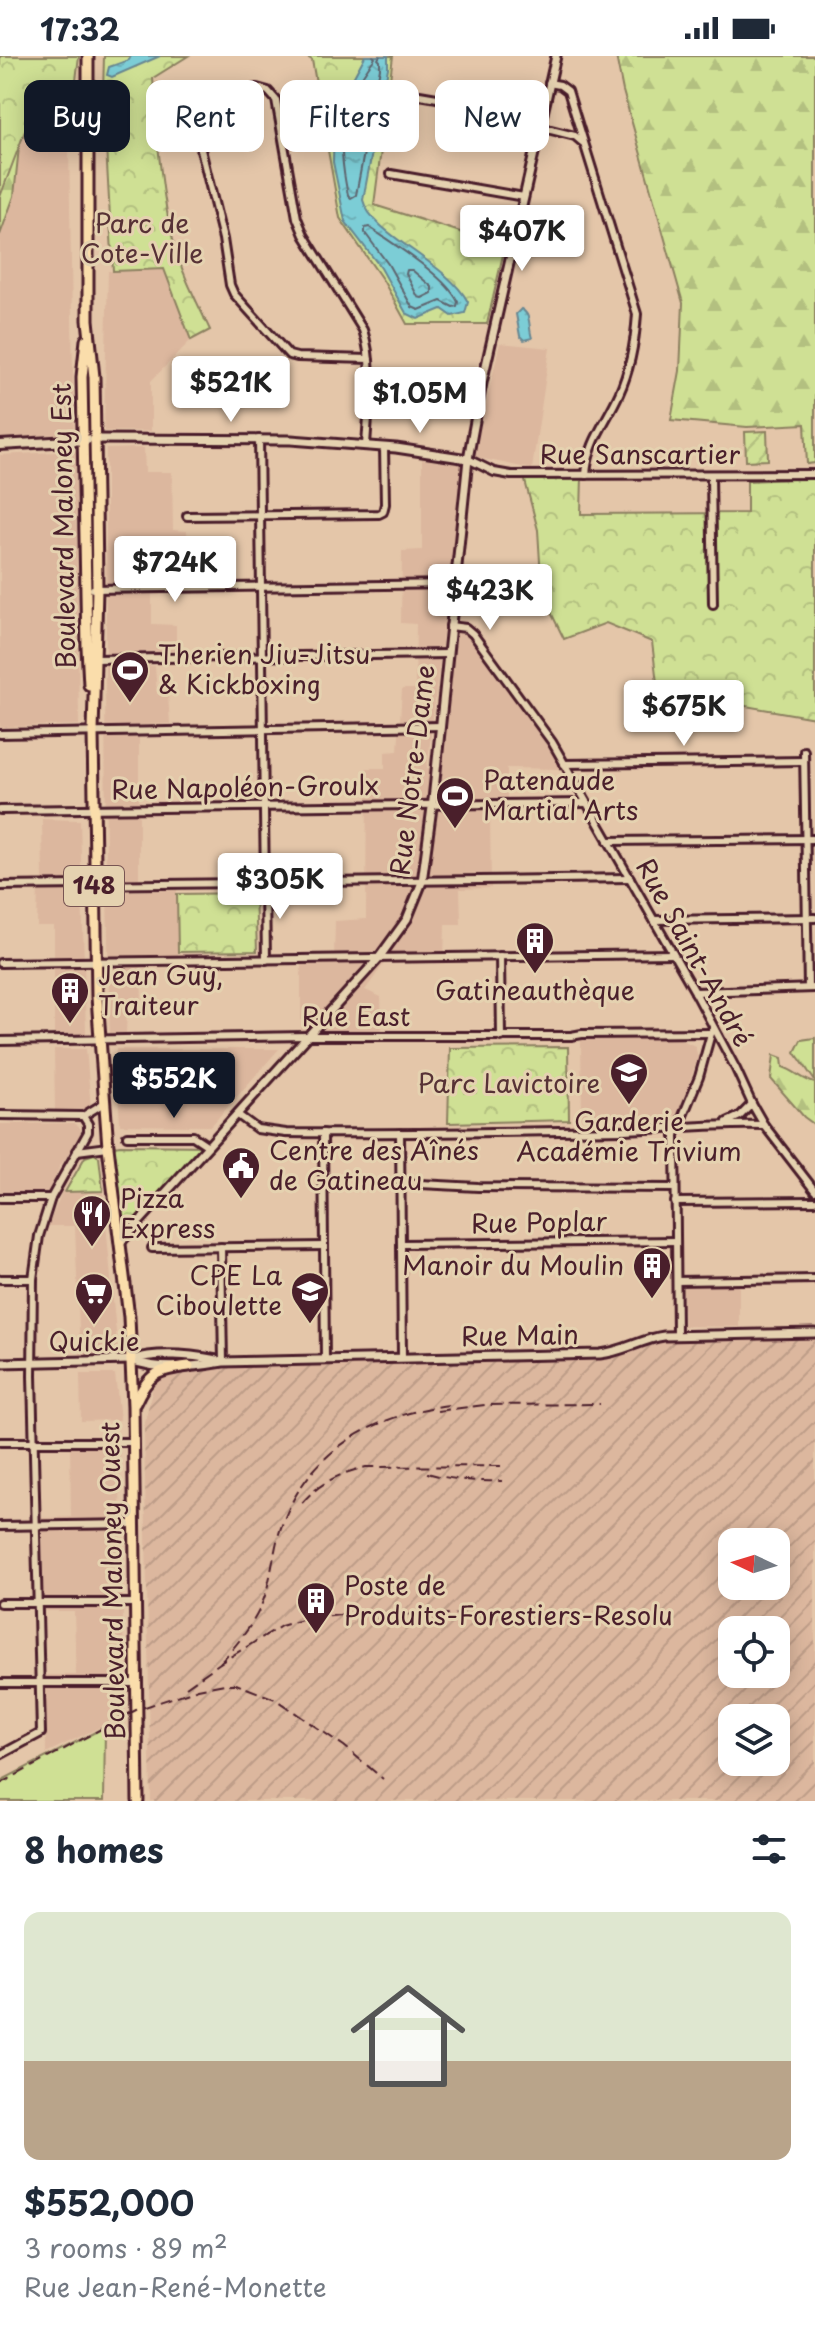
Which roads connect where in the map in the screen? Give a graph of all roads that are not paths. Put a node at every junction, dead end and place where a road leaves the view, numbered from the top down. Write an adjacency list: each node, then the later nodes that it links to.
1 (88, 56): 9 (main road, Boulevard Maloney Est / 148)
2 (556, 56): 3 (street, Rue Notre-Dame)
3 (549, 83): 5 (street)
4 (549, 130): 5 (street)
5 (584, 144): 19 (street)
6 (534, 152): 8 (street, Rue Notre-Dame)
7 (391, 174): 8 (street)
8 (524, 197): 17 (street, Rue Notre-Dame)
9 (88, 320): 11 (main road, Boulevard Maloney Est / 148); 13 (main road, Boulevard Maloney Est / 148)
10 (369, 359): 10 (street); 15 (street)
11 (96, 439): 12 (street); 13 (main road); 25 (main road, Boulevard Maloney Est / 148)
12 (259, 439): 15 (street); 22 (street)
13 (83, 440): 14 (main road); 26 (main road, Boulevard Maloney Est / 148)
14 (0, 445)
15 (366, 446): 16 (street)
16 (384, 447): 17 (street); 22 (street)
17 (468, 459): 19 (street, Rue Sanscartier); 23 (street, Rue Notre-Dame)
18 (815, 474): 20 (street, Rue Sanscartier)
19 (586, 475): 20 (street, Rue Sanscartier)
20 (711, 476): 27 (street)
21 (187, 516): 22 (street)
22 (260, 516): 24 (street)
23 (455, 584): 24 (street); 28 (street, Rue Notre-Dame)
24 (261, 586): 25 (street); 30 (street)
25 (97, 589): 26 (street); 31 (main road, Boulevard Maloney Est / 148)
26 (86, 590): 31 (main road, Boulevard Maloney Est / 148)
27 (713, 604)
28 (450, 626): 29 (street, Rue Notre-Dame); 38 (street, Rue Saint-André)
29 (447, 654): 30 (street); 32 (street, Rue Notre-Dame)
30 (262, 655): 31 (street); 33 (street)
31 (92, 659): 34 (main road, Boulevard Maloney Est / 148)
32 (441, 726): 33 (street); 40 (street, Rue Notre-Dame)
33 (263, 729): 34 (street); 41 (street)
34 (93, 732): 35 (street); 42 (main road, Boulevard Maloney Est / 148)
35 (0, 734)
36 (804, 751): 37 (street)
37 (804, 761): 38 (street); 44 (street)
38 (564, 764): 39 (street, Rue Saint-André)
39 (586, 803): 40 (street, Rue Napoléon-Groulx); 46 (street, Rue Saint-André)
40 (432, 806): 41 (street, Rue Napoléon-Groulx); 48 (street, Rue Notre-Dame)
41 (264, 808): 42 (street, Rue Napoléon-Groulx); 49 (street)
42 (93, 809): 43 (street, Rue Napoléon-Groulx); 50 (main road, Boulevard Maloney Est / 148)
43 (0, 810)
44 (806, 839): 45 (street); 46 (street); 52 (street)
45 (815, 839)
46 (608, 841): 47 (street, Rue Saint-André)
47 (630, 878): 48 (street); 53 (street, Rue Saint-André)
48 (422, 882): 49 (street); 56 (street, Rue Notre-Dame)
49 (265, 884): 50 (street); 57 (street)
50 (94, 885): 51 (street); 58 (main road, Boulevard Maloney Est / 148)
51 (0, 886)
52 (811, 918): 53 (street); 60 (street)
53 (654, 920): 54 (street, Rue Saint-André)
54 (673, 954): 55 (street); 61 (street, Rue Saint-André)
55 (500, 956): 56 (street); 64 (street)
56 (378, 959): 57 (street); 63 (street, Rue Notre-Dame)
57 (266, 960): 58 (street)
58 (96, 962): 59 (street); 65 (main road, Boulevard Maloney Est / 148)
59 (0, 963)
60 (812, 988): 61 (street)
61 (695, 992): 62 (street, Rue Saint-André)
62 (712, 1030): 64 (street, Rue East); 68 (street, Rue Saint-André); 74 (street)
63 (307, 1036): 64 (street, Rue East); 65 (street, Rue East); 70 (street, Rue Notre-Dame)
64 (501, 1037)
65 (99, 1040): 66 (street, Rue East); 67 (main road, Boulevard Maloney Est / 148)
66 (0, 1041)
67 (104, 1103): 71 (street); 79 (main road, Boulevard Maloney Est / 148)
68 (752, 1104): 72 (street); 73 (street, Rue Saint-André)
69 (0, 1115): 71 (street)
70 (238, 1115): 75 (street); 78 (street, Rue Notre-Dame)
71 (83, 1116): 80 (street)
72 (716, 1125): 73 (street); 74 (street)
73 (764, 1125): 83 (street, Rue Saint-André)
74 (677, 1127): 76 (street); 82 (street)
75 (323, 1133): 76 (street); 91 (street)
76 (400, 1133): 81 (street)
77 (127, 1136): 78 (street)
78 (208, 1146): 89 (street, Rue Notre-Dame)
79 (108, 1147): 80 (street); 89 (main road, Boulevard Maloney Est / 148)
80 (77, 1151): 85 (street)
81 (401, 1183): 82 (street); 90 (street)
82 (675, 1188): 87 (street)
83 (815, 1191)
84 (0, 1198): 85 (street)
85 (51, 1198): 95 (street)
86 (815, 1201): 87 (street)
87 (675, 1202): 88 (street)
88 (676, 1241): 90 (street, Rue Poplar); 97 (street)
89 (120, 1243): 101 (main road, Boulevard Maloney Est / 148)
90 (403, 1244): 100 (street)
91 (324, 1246): 92 (street); 102 (street)
92 (221, 1247): 93 (street); 104 (street)
93 (152, 1248)
94 (0, 1279): 95 (street)
95 (33, 1279): 103 (street)
96 (815, 1279): 97 (street)
97 (677, 1281): 99 (street)
98 (815, 1333): 99 (street, Rue Main)
99 (677, 1334): 100 (street, Rue Main)
100 (402, 1357): 102 (street, Rue Main)
101 (131, 1360): 103 (street, Rue Main); 104 (street, Rue Main); 106 (street, Rue Main); 107 (main road, Boulevard Maloney Ouest / 148)
102 (325, 1360): 104 (street, Rue Main)
103 (33, 1362): 105 (street, Rue Main); 109 (street)
104 (223, 1362): 106 (street, Rue Main)
105 (0, 1363)
106 (189, 1366): 107 (main road)
107 (133, 1406): 110 (main road, Boulevard Maloney Ouest / 148)
108 (0, 1442): 109 (street)
109 (34, 1442): 110 (street); 112 (street)
110 (134, 1442): 111 (main road, Boulevard Maloney Ouest / 148)
111 (134, 1524): 112 (street); 116 (main road, Boulevard Maloney Ouest / 148)
112 (36, 1525): 113 (street); 114 (street)
113 (0, 1526)
114 (38, 1602): 115 (street); 116 (street); 118 (street)
115 (0, 1603)
116 (135, 1603): 119 (main road, Boulevard Maloney Ouest / 148)
117 (0, 1683): 118 (street)
118 (40, 1683): 119 (street); 120 (street)
119 (136, 1683): 121 (main road, Boulevard Maloney Ouest / 148)
120 (0, 1755)
121 (138, 1801)

